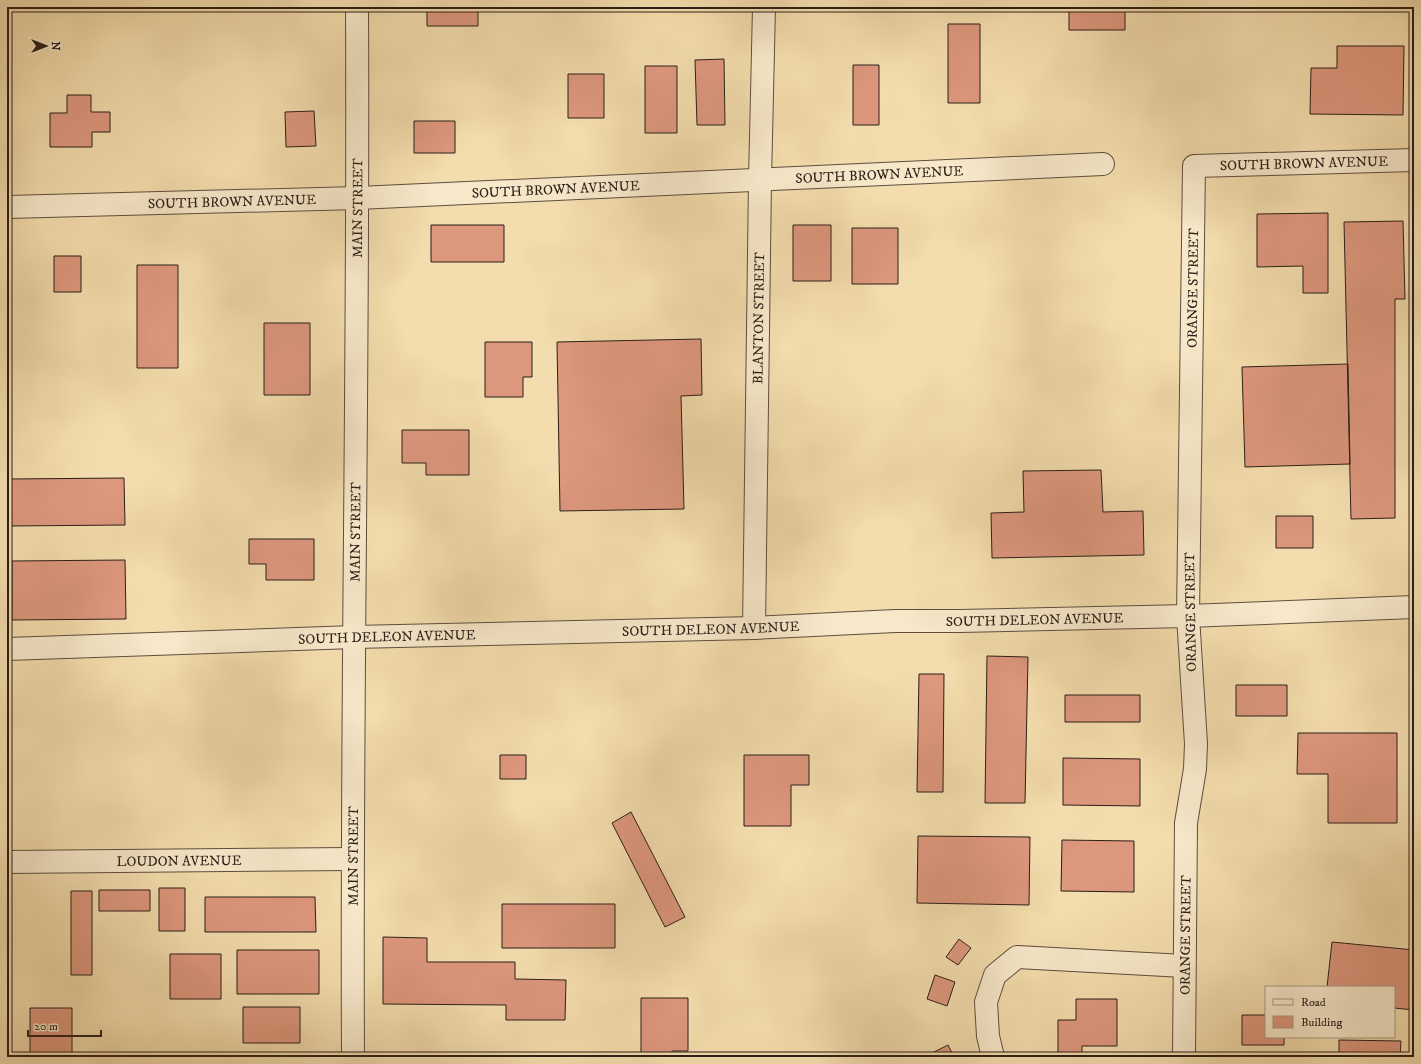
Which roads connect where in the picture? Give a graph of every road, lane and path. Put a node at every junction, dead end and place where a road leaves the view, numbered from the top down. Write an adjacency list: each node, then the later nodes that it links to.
1 (357, 7): 7 (street, MAIN STREET)
2 (764, 7): 6 (street, BLANTON STREET)
3 (1414, 160): 5 (street, SOUTH BROWN AVENUE)
4 (1103, 164): 6 (street, SOUTH BROWN AVENUE)
5 (1194, 166): 10 (street, ORANGE STREET)
6 (760, 180): 7 (street, SOUTH BROWN AVENUE); 11 (street, BLANTON STREET)
7 (358, 198): 8 (street, SOUTH BROWN AVENUE); 12 (street, MAIN STREET)
8 (7, 207)
9 (1414, 607): 10 (street, SOUTH DELEON AVENUE)
10 (1188, 616): 11 (street, SOUTH DELEON AVENUE); 16 (street, ORANGE STREET)
11 (754, 628): 12 (street, SOUTH DELEON AVENUE)
12 (354, 637): 13 (street, SOUTH DELEON AVENUE); 14 (street, MAIN STREET)
13 (7, 649)
14 (352, 859): 15 (street, LOUDON AVENUE); 17 (street, MAIN STREET)
15 (7, 862)
16 (1184, 966): 18 (street); 19 (street, ORANGE STREET)
17 (353, 1057)
18 (993, 1057)
19 (1184, 1057)

